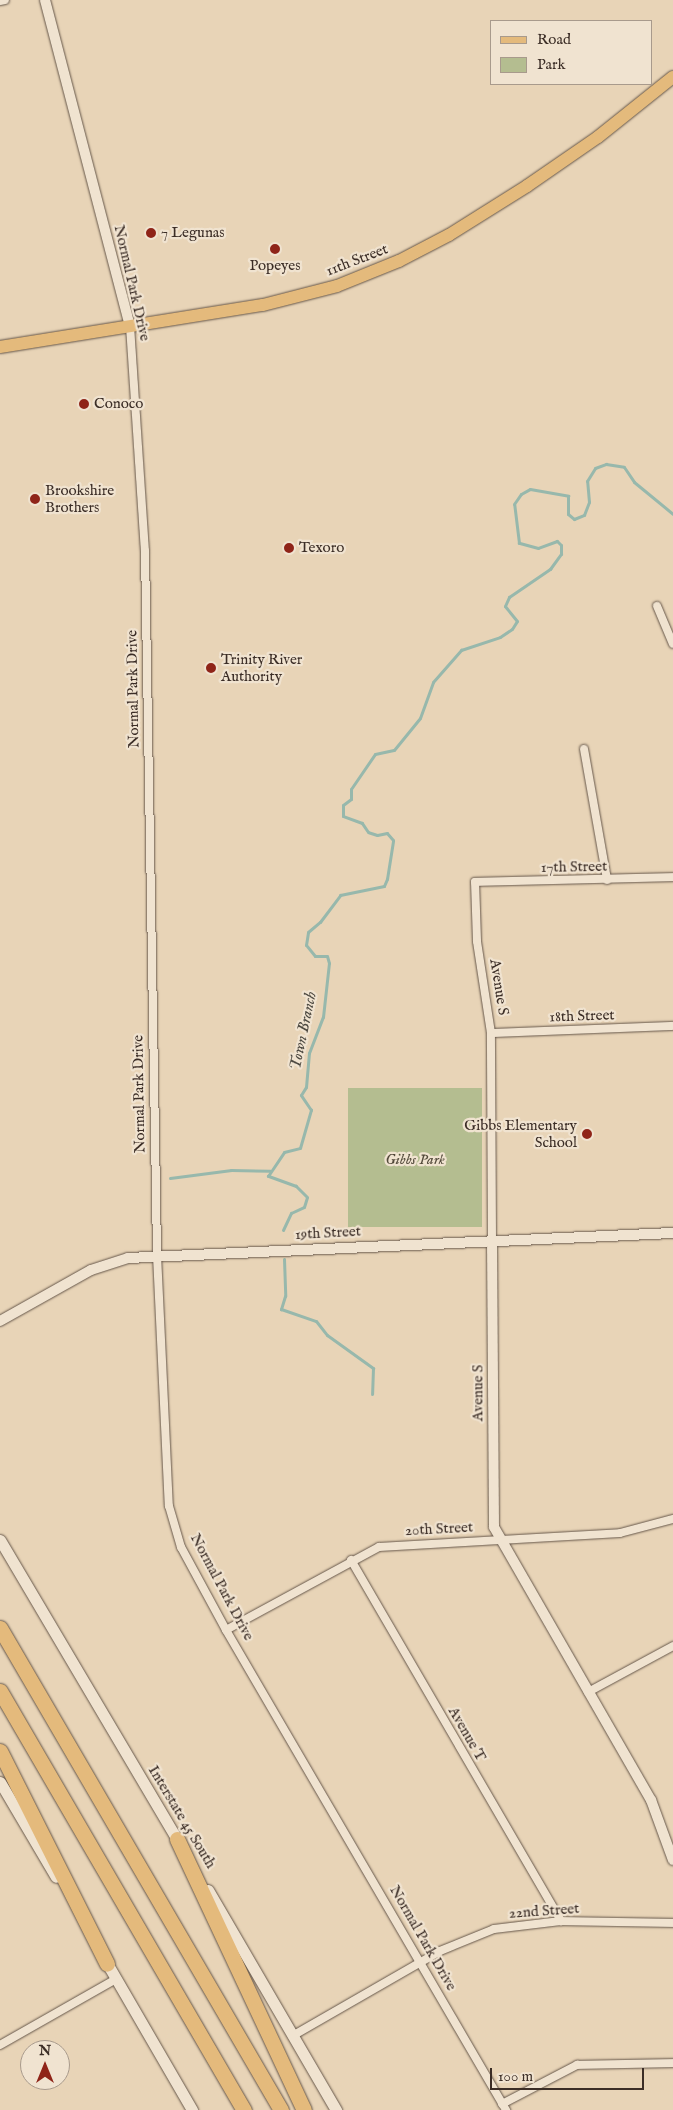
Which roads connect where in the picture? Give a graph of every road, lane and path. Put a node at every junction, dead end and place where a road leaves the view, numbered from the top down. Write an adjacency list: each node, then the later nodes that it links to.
1 (5, 0): 3 (street)
2 (45, 0): 5 (street, Normal Park Drive)
3 (0, 1)
4 (673, 77): 5 (main road, 11th Street)
5 (130, 326): 6 (main road, 11th Street); 17 (street, Normal Park Drive)
6 (0, 347)
7 (657, 606): 8 (street)
8 (673, 644)
9 (584, 749): 11 (street)
10 (673, 877): 11 (street, 17th Street)
11 (607, 880): 12 (street, 17th Street)
12 (475, 882): 14 (street, Avenue S)
13 (673, 1026): 14 (street, 18th Street)
14 (492, 1033): 16 (street, Avenue S)
15 (673, 1233): 16 (street, 19th Street)
16 (492, 1240): 17 (street, 19th Street); 20 (street, Avenue S)
17 (157, 1256): 18 (street, 19th Street); 24 (street, Normal Park Drive)
18 (0, 1321)
19 (673, 1520): 20 (street, 20th Street)
20 (501, 1539): 22 (street, 20th Street); 27 (street, Avenue S)
21 (0, 1540): 30 (main road, Interstate 45 South)
22 (351, 1560): 24 (street, 20th Street); 32 (street, Avenue T)
23 (0, 1628): 43 (highway)
24 (226, 1630): 34 (street, Normal Park Drive)
25 (673, 1646): 27 (street)
26 (0, 1691): 42 (highway)
27 (588, 1692): 31 (street, Avenue S)
28 (0, 1751): 35 (highway)
29 (0, 1784): 35 (main road)
30 (177, 1839): 37 (main road, Interstate 45 South); 44 (highway)
31 (673, 1860)
32 (561, 1921): 33 (street, 22nd Street); 34 (street, 22nd Street)
33 (673, 1923)
34 (420, 1962): 37 (street, 22nd Street); 40 (street, Normal Park Drive)
35 (107, 1964): 36 (main road)
36 (116, 1979): 38 (street); 41 (main road)
37 (294, 2035): 45 (main road, Interstate 45 South)
38 (0, 2045)
39 (673, 2063): 40 (street)
40 (504, 2107)
41 (192, 2110)
42 (244, 2110)
43 (281, 2110)
44 (304, 2110)
45 (336, 2110)

